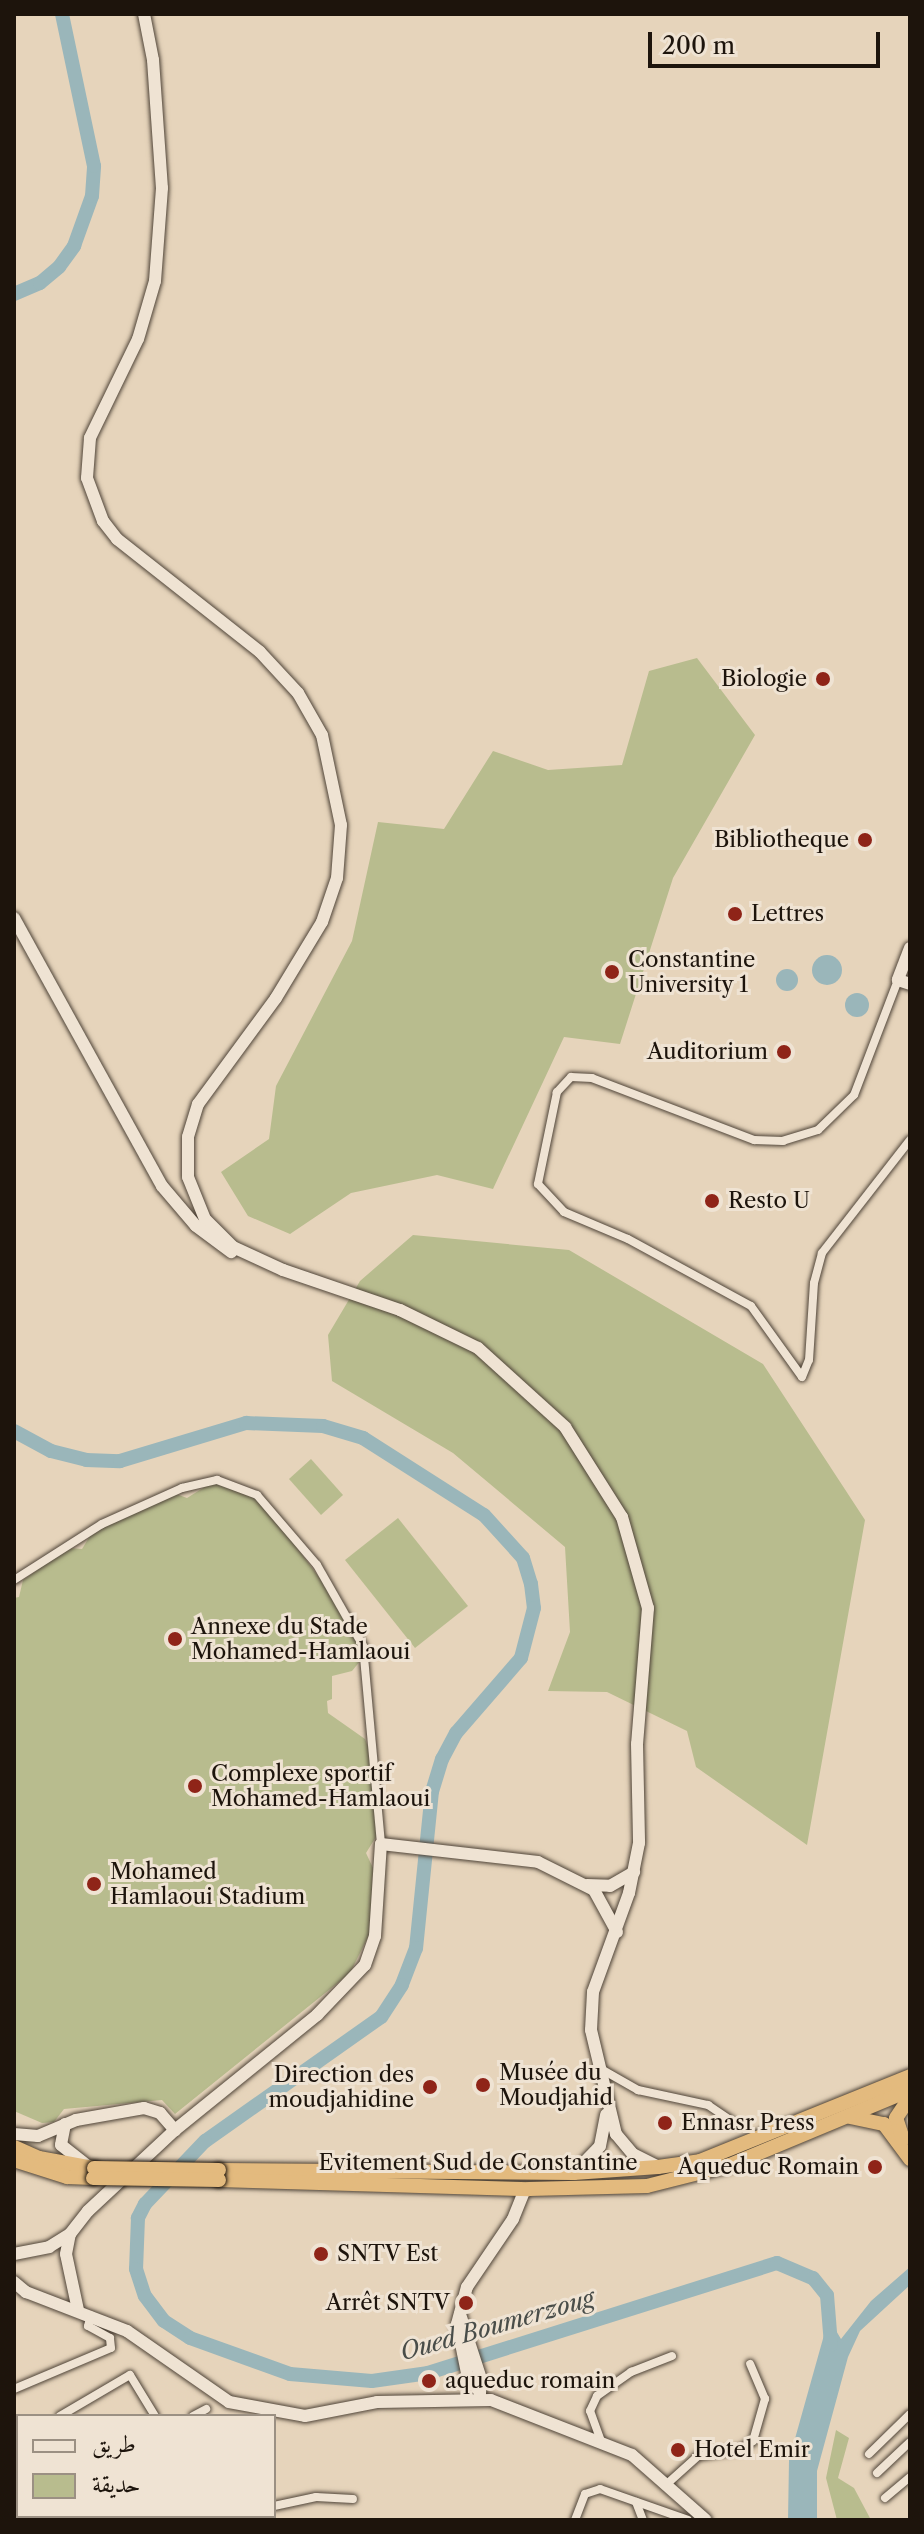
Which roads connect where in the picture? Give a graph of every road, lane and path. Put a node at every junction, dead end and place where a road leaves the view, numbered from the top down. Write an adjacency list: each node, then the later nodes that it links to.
1 (144, 14): 6 (main road)
2 (14, 918): 6 (main road)
3 (910, 948): 4 (main road)
4 (904, 982): 5 (street)
5 (910, 1140)
6 (253, 1258): 9 (main road)
7 (14, 1580): 8 (street)
8 (381, 1844): 10 (main road); 22 (main road)
9 (634, 1872): 10 (main road); 11 (main road)
10 (587, 1885): 11 (main road)
11 (617, 1932): 13 (main road)
12 (910, 2068): 15 (highway)
13 (601, 2069): 18 (main road); 20 (street)
14 (910, 2076): 15 (highway, Evitement Sud de Constantine)
15 (889, 2080): 28 (highway, Evitement Sud de Constantine)
16 (910, 2090): 19 (highway, Evitement Sud de Constantine)
17 (910, 2097): 25 (highway)
18 (606, 2100): 28 (main road); 30 (main road)
19 (838, 2119): 26 (highway); 32 (highway, Evitement Sud de Constantine)
20 (732, 2121)
21 (65, 2124): 22 (main road); 23 (main road); 29 (main road)
22 (175, 2130): 33 (main road)
23 (14, 2134)
24 (14, 2147): 29 (highway)
25 (910, 2149)
26 (910, 2159)
27 (14, 2160): 29 (highway)
28 (658, 2167): 30 (highway, Evitement Sud de Constantine)
29 (92, 2171): 31 (highway, bridge)
30 (574, 2173): 31 (highway, Evitement Sud de Constantine)
31 (219, 2175): 32 (highway, Evitement Sud de Constantine)
32 (525, 2189): 41 (main road)
33 (70, 2234): 34 (main road); 36 (main road)
34 (14, 2254)
35 (14, 2282): 36 (main road)
36 (78, 2310): 37 (main road)
37 (91, 2315): 40 (street); 41 (main road)
38 (672, 2356): 47 (street)
39 (750, 2364): 52 (street)
40 (14, 2389)
41 (480, 2395): 47 (main road)
42 (206, 2409): 45 (street)
43 (63, 2414): 44 (street)
44 (154, 2414)
45 (197, 2414)
46 (910, 2414): 49 (street)
47 (601, 2441): 52 (main road)
48 (910, 2442): 50 (street)
49 (869, 2454)
50 (877, 2473)
51 (910, 2477): 53 (street)
52 (668, 2483): 62 (main road)
53 (885, 2498)
54 (353, 2499): 56 (street)
55 (636, 2502): 59 (street); 60 (street); 61 (street)
56 (276, 2506)
57 (25, 2518): 58 (street)
58 (18, 2520)
59 (575, 2520)
60 (643, 2520)
61 (688, 2520)
62 (706, 2520)

